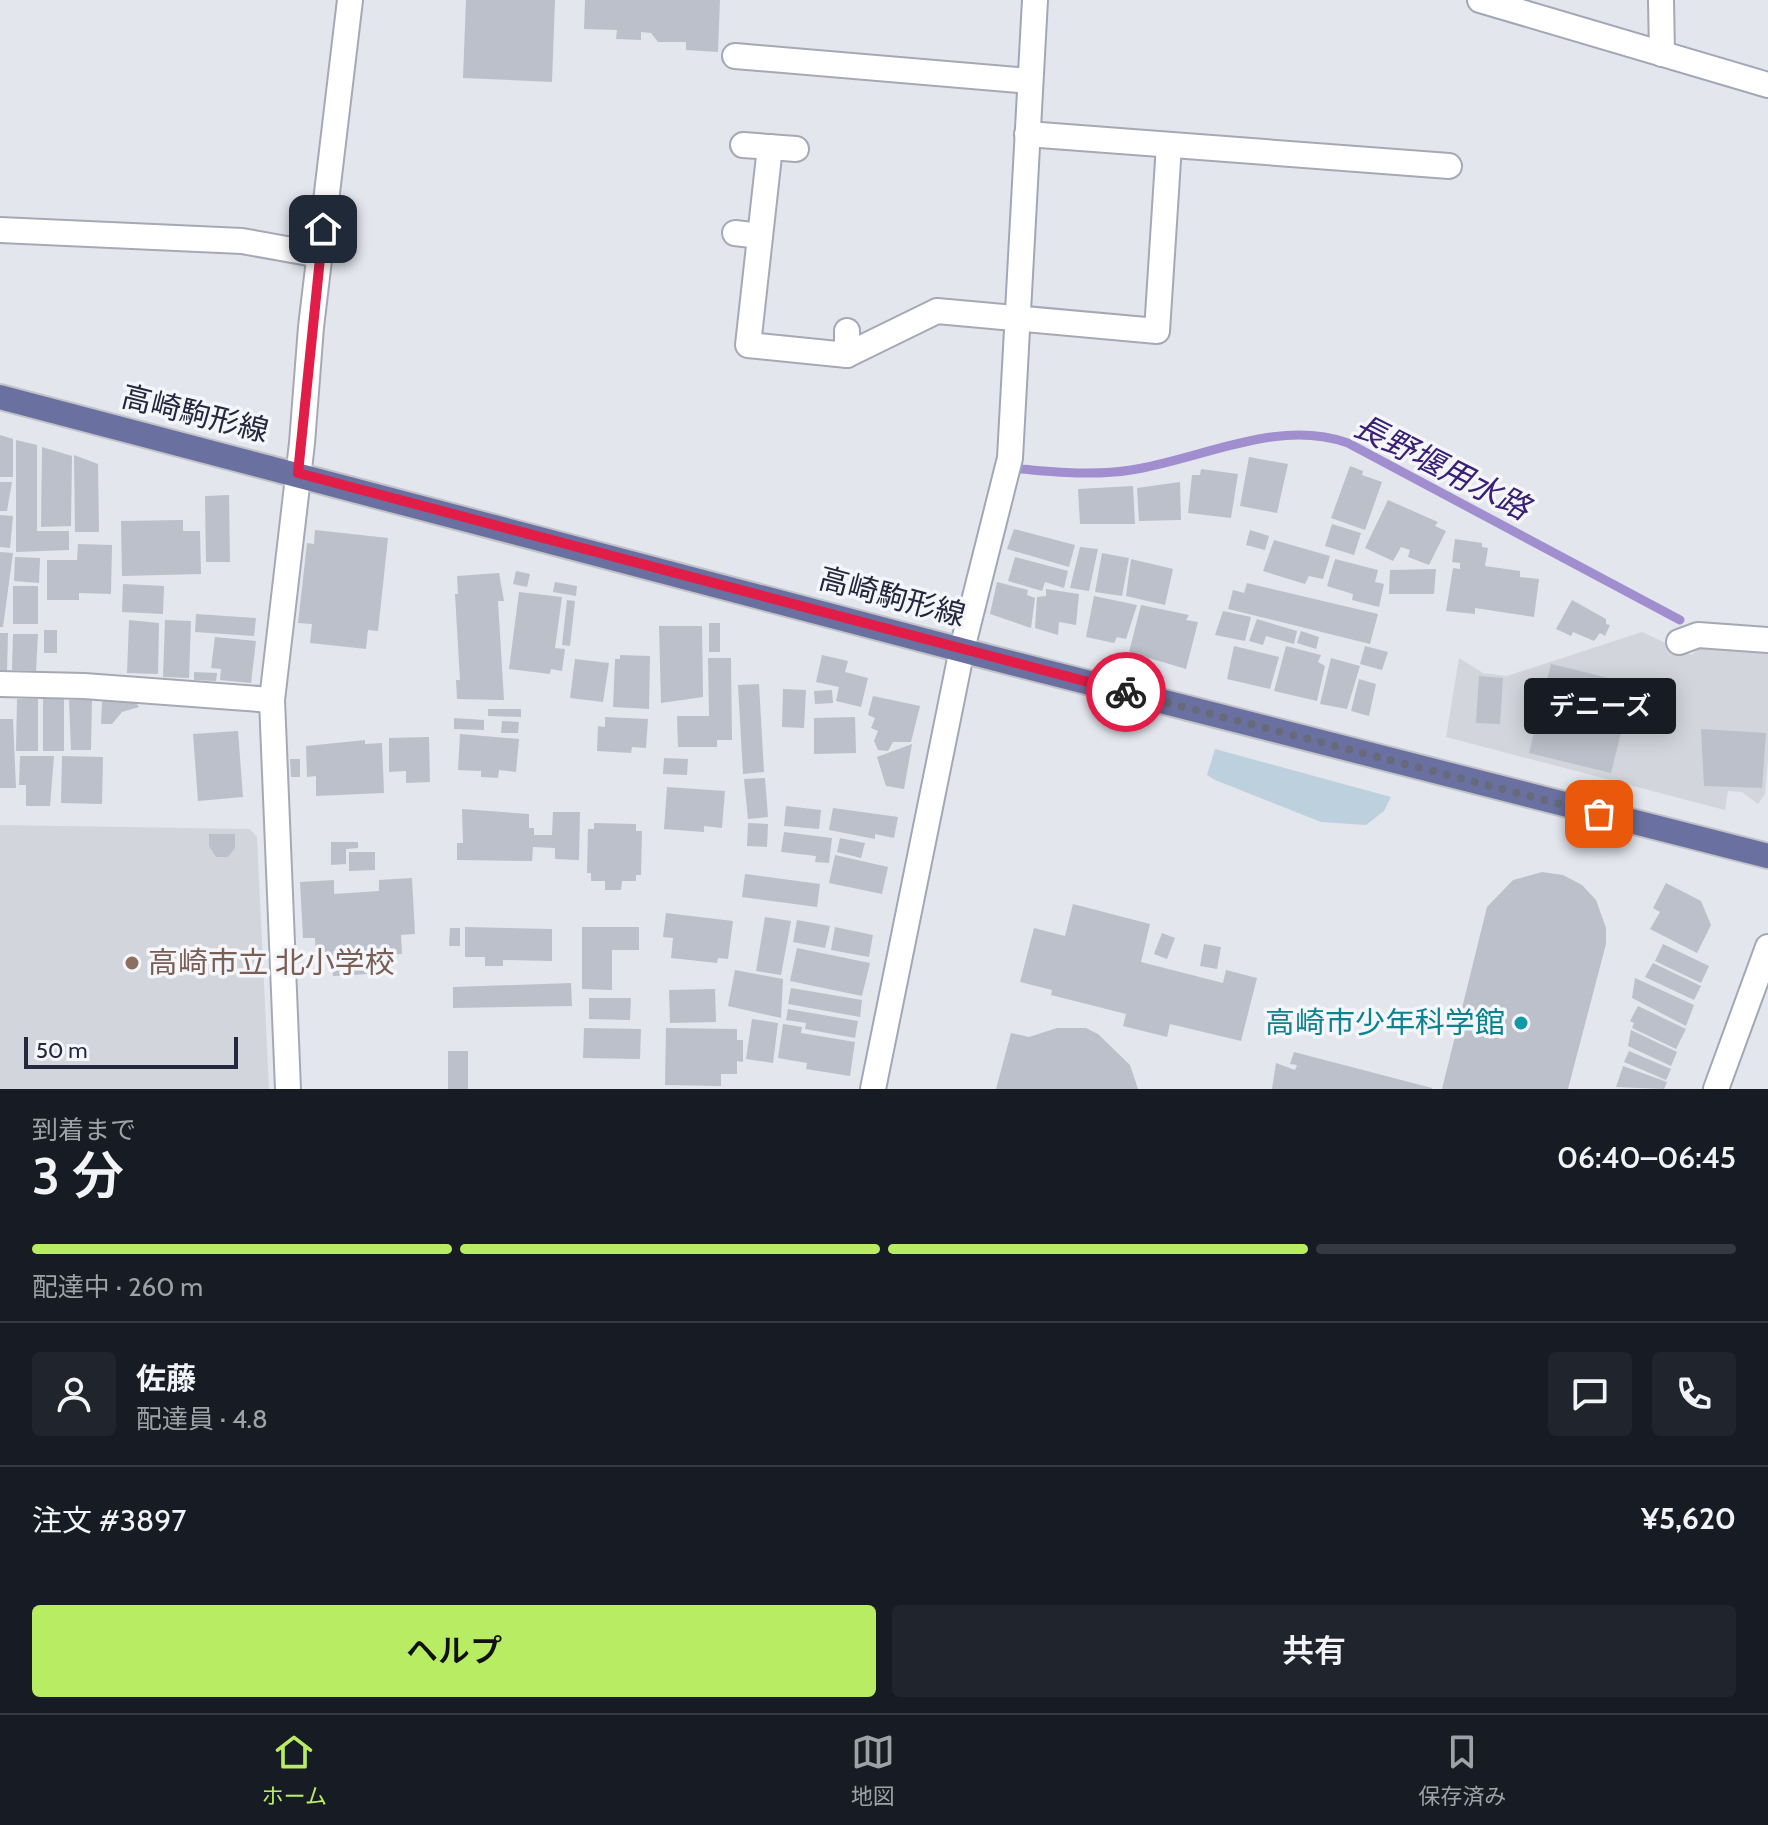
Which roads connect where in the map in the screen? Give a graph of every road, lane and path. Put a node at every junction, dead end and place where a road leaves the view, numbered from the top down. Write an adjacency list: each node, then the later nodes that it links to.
1 (350, 0): 18 (street)
2 (1035, 0): 7 (street)
3 (1480, 0): 5 (street)
4 (1661, 0): 5 (street)
5 (1662, 54): 8 (street)
6 (735, 56): 7 (street)
7 (1030, 81): 9 (street)
8 (1768, 85)
9 (1027, 134): 11 (street); 19 (street)
10 (743, 145): 12 (street)
11 (1169, 145): 14 (street); 19 (street)
12 (770, 147): 13 (street); 17 (street)
13 (796, 149)
14 (1449, 166)
15 (0, 230): 18 (street)
16 (735, 233): 17 (street)
17 (760, 236): 19 (street)
18 (320, 255): 21 (street)
19 (1017, 318): 24 (street)
20 (0, 397): 21 (main road, 高崎駒形線)
21 (298, 473): 24 (main road, 高崎駒形線); 26 (street)
22 (1768, 640): 23 (street)
23 (1679, 642)
24 (962, 649): 27 (main road, 高崎駒形線); 30 (street)
25 (0, 684): 26 (street)
26 (272, 700): 29 (street)
27 (1768, 856)
28 (1768, 947): 31 (street)
29 (288, 1089)
30 (873, 1089)
31 (1716, 1089)

